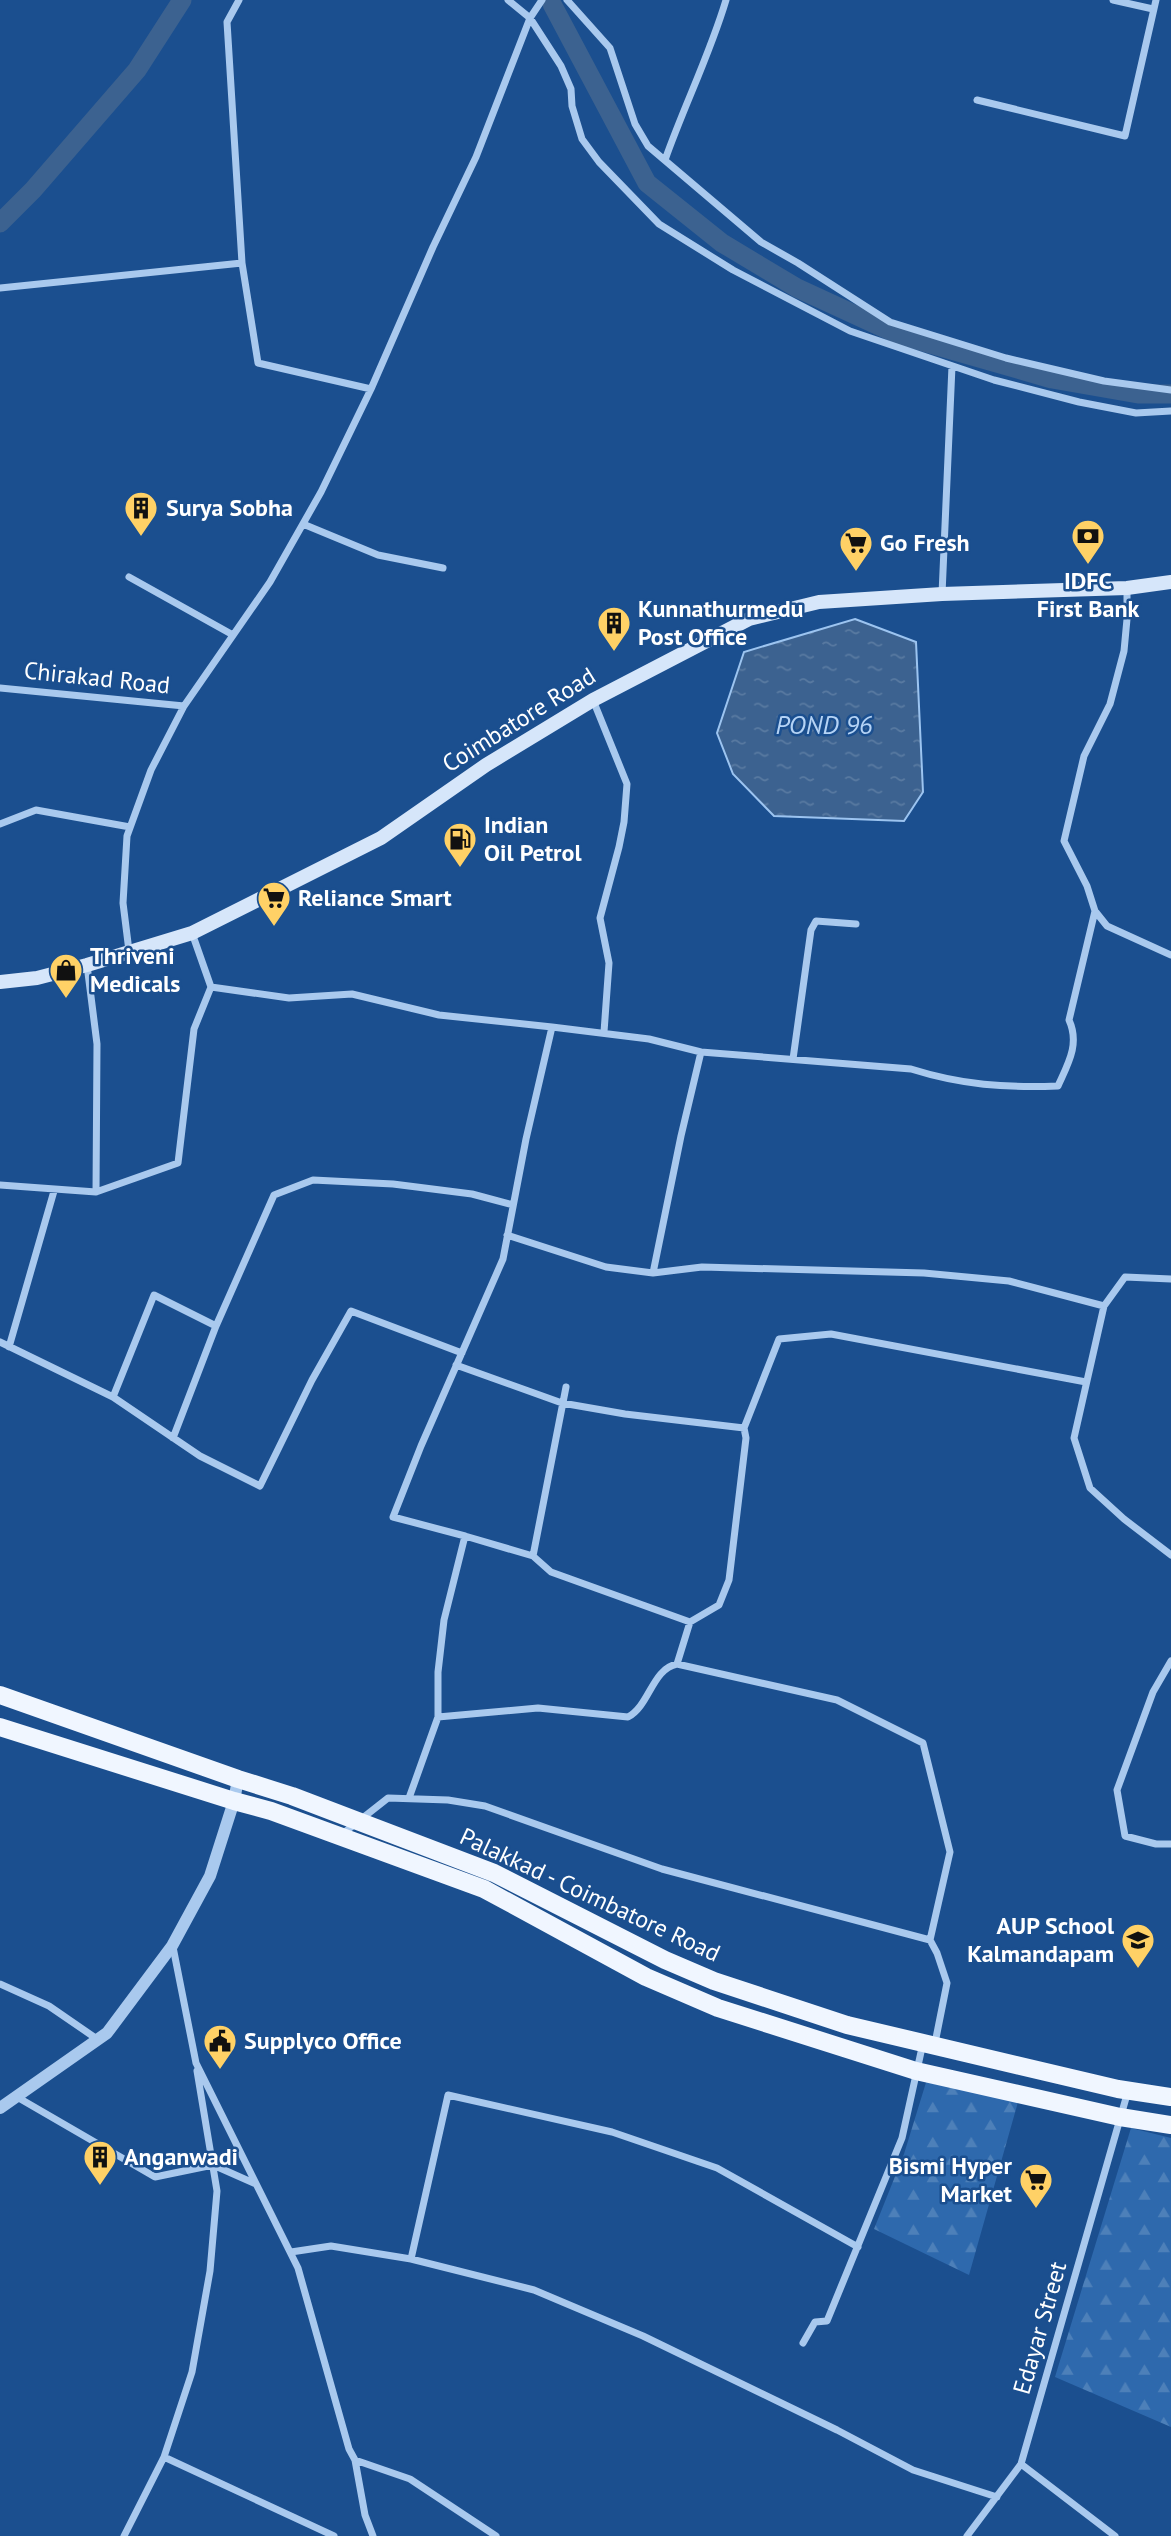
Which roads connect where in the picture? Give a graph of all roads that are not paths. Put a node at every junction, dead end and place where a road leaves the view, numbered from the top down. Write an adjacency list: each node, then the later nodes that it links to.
1 (239, 0): 12 (street)
2 (508, 0): 9 (street)
3 (542, 0): 9 (street)
4 (567, 0): 11 (street)
5 (726, 0): 11 (street)
6 (1113, 0): 8 (street)
7 (1156, 0): 8 (street)
8 (1153, 9): 10 (street)
9 (530, 18): 14 (street); 15 (street)
10 (977, 100)
11 (665, 160): 16 (street)
12 (242, 263): 13 (street); 15 (street)
13 (0, 288)
14 (952, 366): 17 (street); 23 (street)
15 (371, 389): 18 (street)
16 (1171, 390)
17 (1171, 411)
18 (303, 524): 19 (street); 24 (street)
19 (443, 568)
20 (129, 577): 24 (street)
21 (1171, 582): 22 (main road, Coimbatore Road)
22 (1127, 588): 23 (main road, Coimbatore Road); 30 (street)
23 (942, 594): 26 (main road, Coimbatore Road)
24 (233, 635): 27 (street)
25 (0, 688): 27 (street, Chirakad Road)
26 (593, 700): 32 (main road, Coimbatore Road); 39 (street)
27 (184, 706): 29 (street, Chirakad Road)
28 (0, 824): 29 (street)
29 (130, 827): 33 (street, Chirakad Road)
30 (1095, 911): 34 (street); 41 (street)
31 (856, 924): 41 (street)
32 (192, 933): 33 (main road, Coimbatore Road); 37 (street)
33 (129, 951): 35 (main road, Coimbatore Road)
34 (1171, 955)
35 (87, 965): 36 (main road, Coimbatore Road); 44 (street)
36 (0, 982)
37 (211, 987): 38 (street); 44 (street)
38 (552, 1027): 39 (street); 45 (street)
39 (604, 1032): 40 (street)
40 (701, 1052): 41 (street); 47 (street)
41 (793, 1059)
42 (0, 1185): 43 (street)
43 (54, 1191): 44 (street); 52 (street)
44 (96, 1192)
45 (513, 1205): 46 (street); 50 (street)
46 (507, 1236): 47 (street); 53 (street)
47 (653, 1273): 49 (street)
48 (1171, 1279): 49 (street)
49 (1104, 1306): 55 (street)
50 (216, 1326): 57 (street); 60 (street)
51 (0, 1342): 52 (street)
52 (9, 1347): 57 (street)
53 (462, 1353): 54 (street); 60 (street)
54 (456, 1365): 58 (street); 61 (street)
55 (1086, 1382): 59 (street); 62 (street)
56 (566, 1387): 58 (street)
57 (113, 1397): 60 (street)
58 (562, 1403): 59 (street); 63 (street)
59 (744, 1427): 64 (street)
60 (173, 1438)
61 (465, 1536): 63 (street); 68 (street)
62 (1171, 1555)
63 (533, 1556): 64 (street)
64 (690, 1622): 66 (street)
65 (1171, 1661): 75 (street)
66 (677, 1664): 68 (street); 76 (street)
67 (0, 1695): 70 (main road, Palakkad - Coimbatore Road)
68 (438, 1717): 71 (street)
69 (0, 1727): 72 (main road, Palakkad - Coimbatore Road)
70 (237, 1779): 72 (street); 73 (main road, Palakkad - Coimbatore Road)
71 (409, 1798): 73 (street); 76 (street)
72 (234, 1801): 74 (main road, Palakkad - Coimbatore Road); 77 (street)
73 (360, 1822): 74 (street); 80 (main road, Palakkad - Coimbatore Road)
74 (340, 1836): 82 (main road, Palakkad - Coimbatore Road)
75 (1171, 1844)
76 (930, 1940): 80 (street)
77 (172, 1946): 79 (street); 81 (street)
78 (0, 1984): 79 (street)
79 (97, 2039): 84 (street)
80 (928, 2044): 82 (street); 83 (main road, Palakkad - Coimbatore Road)
81 (196, 2063): 89 (street); 90 (street)
82 (916, 2071): 87 (main road, Palakkad - Coimbatore Road); 91 (street)
83 (1128, 2091): 85 (main road, Palakkad - Coimbatore Road); 87 (street, Edayar Street)
84 (17, 2097): 86 (street); 89 (street)
85 (1171, 2098)
86 (0, 2108)
87 (1120, 2117): 88 (main road, Palakkad - Coimbatore Road); 97 (street, Edayar Street)
88 (1171, 2125)
89 (212, 2165): 90 (street); 95 (street)
90 (257, 2184): 92 (street)
91 (858, 2247): 93 (street); 94 (street)
92 (291, 2252): 93 (street); 96 (street)
93 (411, 2259): 98 (street)
94 (803, 2343)
95 (163, 2457): 99 (street); 100 (street)
96 (355, 2460): 101 (street); 102 (street)
97 (1021, 2464): 98 (street, Edayar Street); 104 (street)
98 (997, 2497): 103 (street, Edayar Street)
99 (124, 2536)
100 (334, 2536)
101 (373, 2536)
102 (496, 2536)
103 (967, 2536)
104 (1115, 2536)

